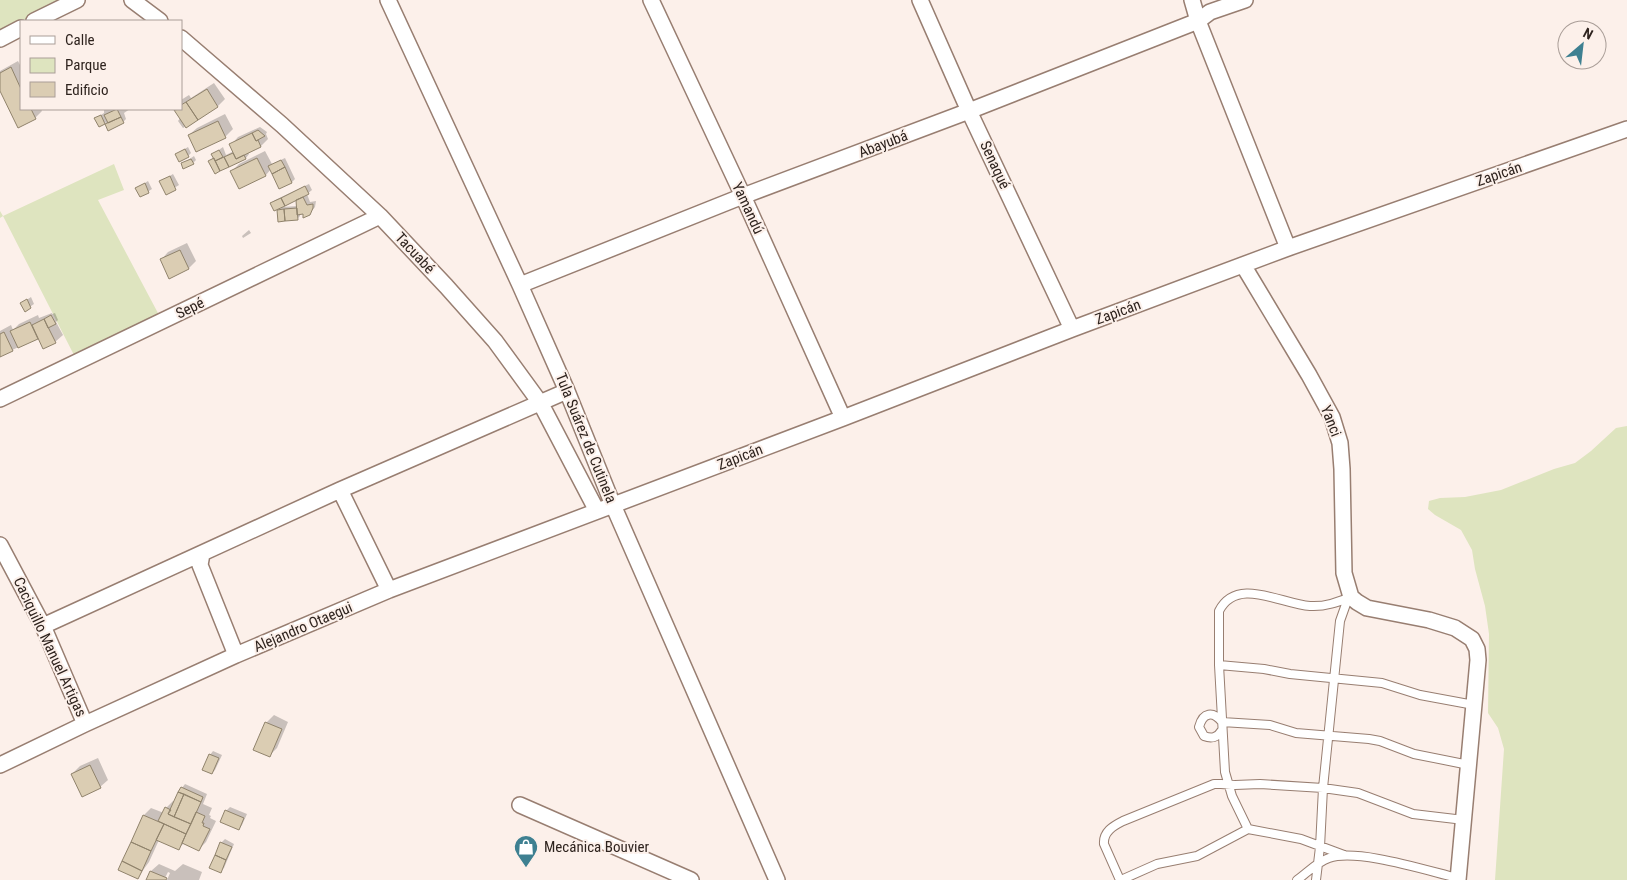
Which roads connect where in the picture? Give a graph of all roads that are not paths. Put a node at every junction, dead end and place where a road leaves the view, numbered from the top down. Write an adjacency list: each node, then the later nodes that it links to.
1 (77, 0): 8 (street)
2 (132, 0): 9 (street)
3 (388, 0): 20 (street, Tula Suárez de Cutinela)
4 (651, 0): 16 (street, Yamandú)
5 (920, 0): 14 (street, Senaqué)
6 (1192, 0): 10 (street)
7 (1244, 0): 10 (street, Abayubá)
8 (36, 20)
9 (159, 20)
10 (1198, 21): 14 (street, Abayubá); 18 (street)
11 (20, 28): 12 (street)
12 (0, 38)
13 (182, 39): 17 (street, Tacuabé)
14 (969, 111): 16 (street, Abayubá); 21 (street, Senaqué)
15 (1627, 129): 18 (street, Zapicán)
16 (743, 196): 20 (street, Abayubá); 25 (street, Yamandú)
17 (380, 216): 23 (street, Sepé); 24 (street, Tacuabé)
18 (1288, 248): 19 (street, Zapicán)
19 (1243, 265): 21 (street, Zapicán); 32 (street, Yanci)
20 (520, 285): 22 (street, Tula Suárez de Cutinela)
21 (1072, 329): 25 (street, Zapicán)
22 (567, 391): 24 (street); 27 (street, Tula Suárez de Cutinela)
23 (0, 399)
24 (541, 404): 26 (street); 28 (street, Tacuabé)
25 (843, 418): 27 (street, Zapicán)
26 (340, 490): 30 (street); 31 (street)
27 (613, 505): 28 (street, Alejandro Otaegui); 53 (street, Tula Suárez de Cutinela)
28 (597, 511): 31 (street, Alejandro Otaegui)
29 (0, 545): 33 (street, Caciquillo Manuel Artigas)
30 (202, 554): 33 (street); 34 (street)
31 (389, 590): 34 (street, Alejandro Otaegui)
32 (1351, 597): 35 (lane); 36 (lane); 37 (street)
33 (43, 626): 38 (street, Caciquillo Manuel Artigas)
34 (236, 655): 38 (street, Alejandro Otaegui)
35 (1220, 664): 36 (lane); 39 (lane)
36 (1333, 677): 37 (lane); 40 (lane)
37 (1474, 705): 42 (street)
38 (85, 724): 41 (street, Alejandro Otaegui)
39 (1222, 726): 40 (lane); 43 (lane)
40 (1328, 735): 42 (lane); 44 (lane)
41 (0, 765)
42 (1469, 765): 46 (street)
43 (1228, 784): 44 (lane); 47 (lane); 54 (lane)
44 (1323, 788): 46 (lane); 48 (lane)
45 (520, 805): 52 (street)
46 (1464, 820): 51 (street)
47 (1248, 829): 48 (lane); 54 (lane)
48 (1320, 847): 49 (lane); 50 (lane)
49 (1344, 855): 50 (lane); 51 (lane)
50 (1318, 864): 55 (lane); 56 (lane)
51 (1458, 879)
52 (691, 880)
53 (777, 880)
54 (1120, 880)
55 (1297, 880)
56 (1316, 880)

